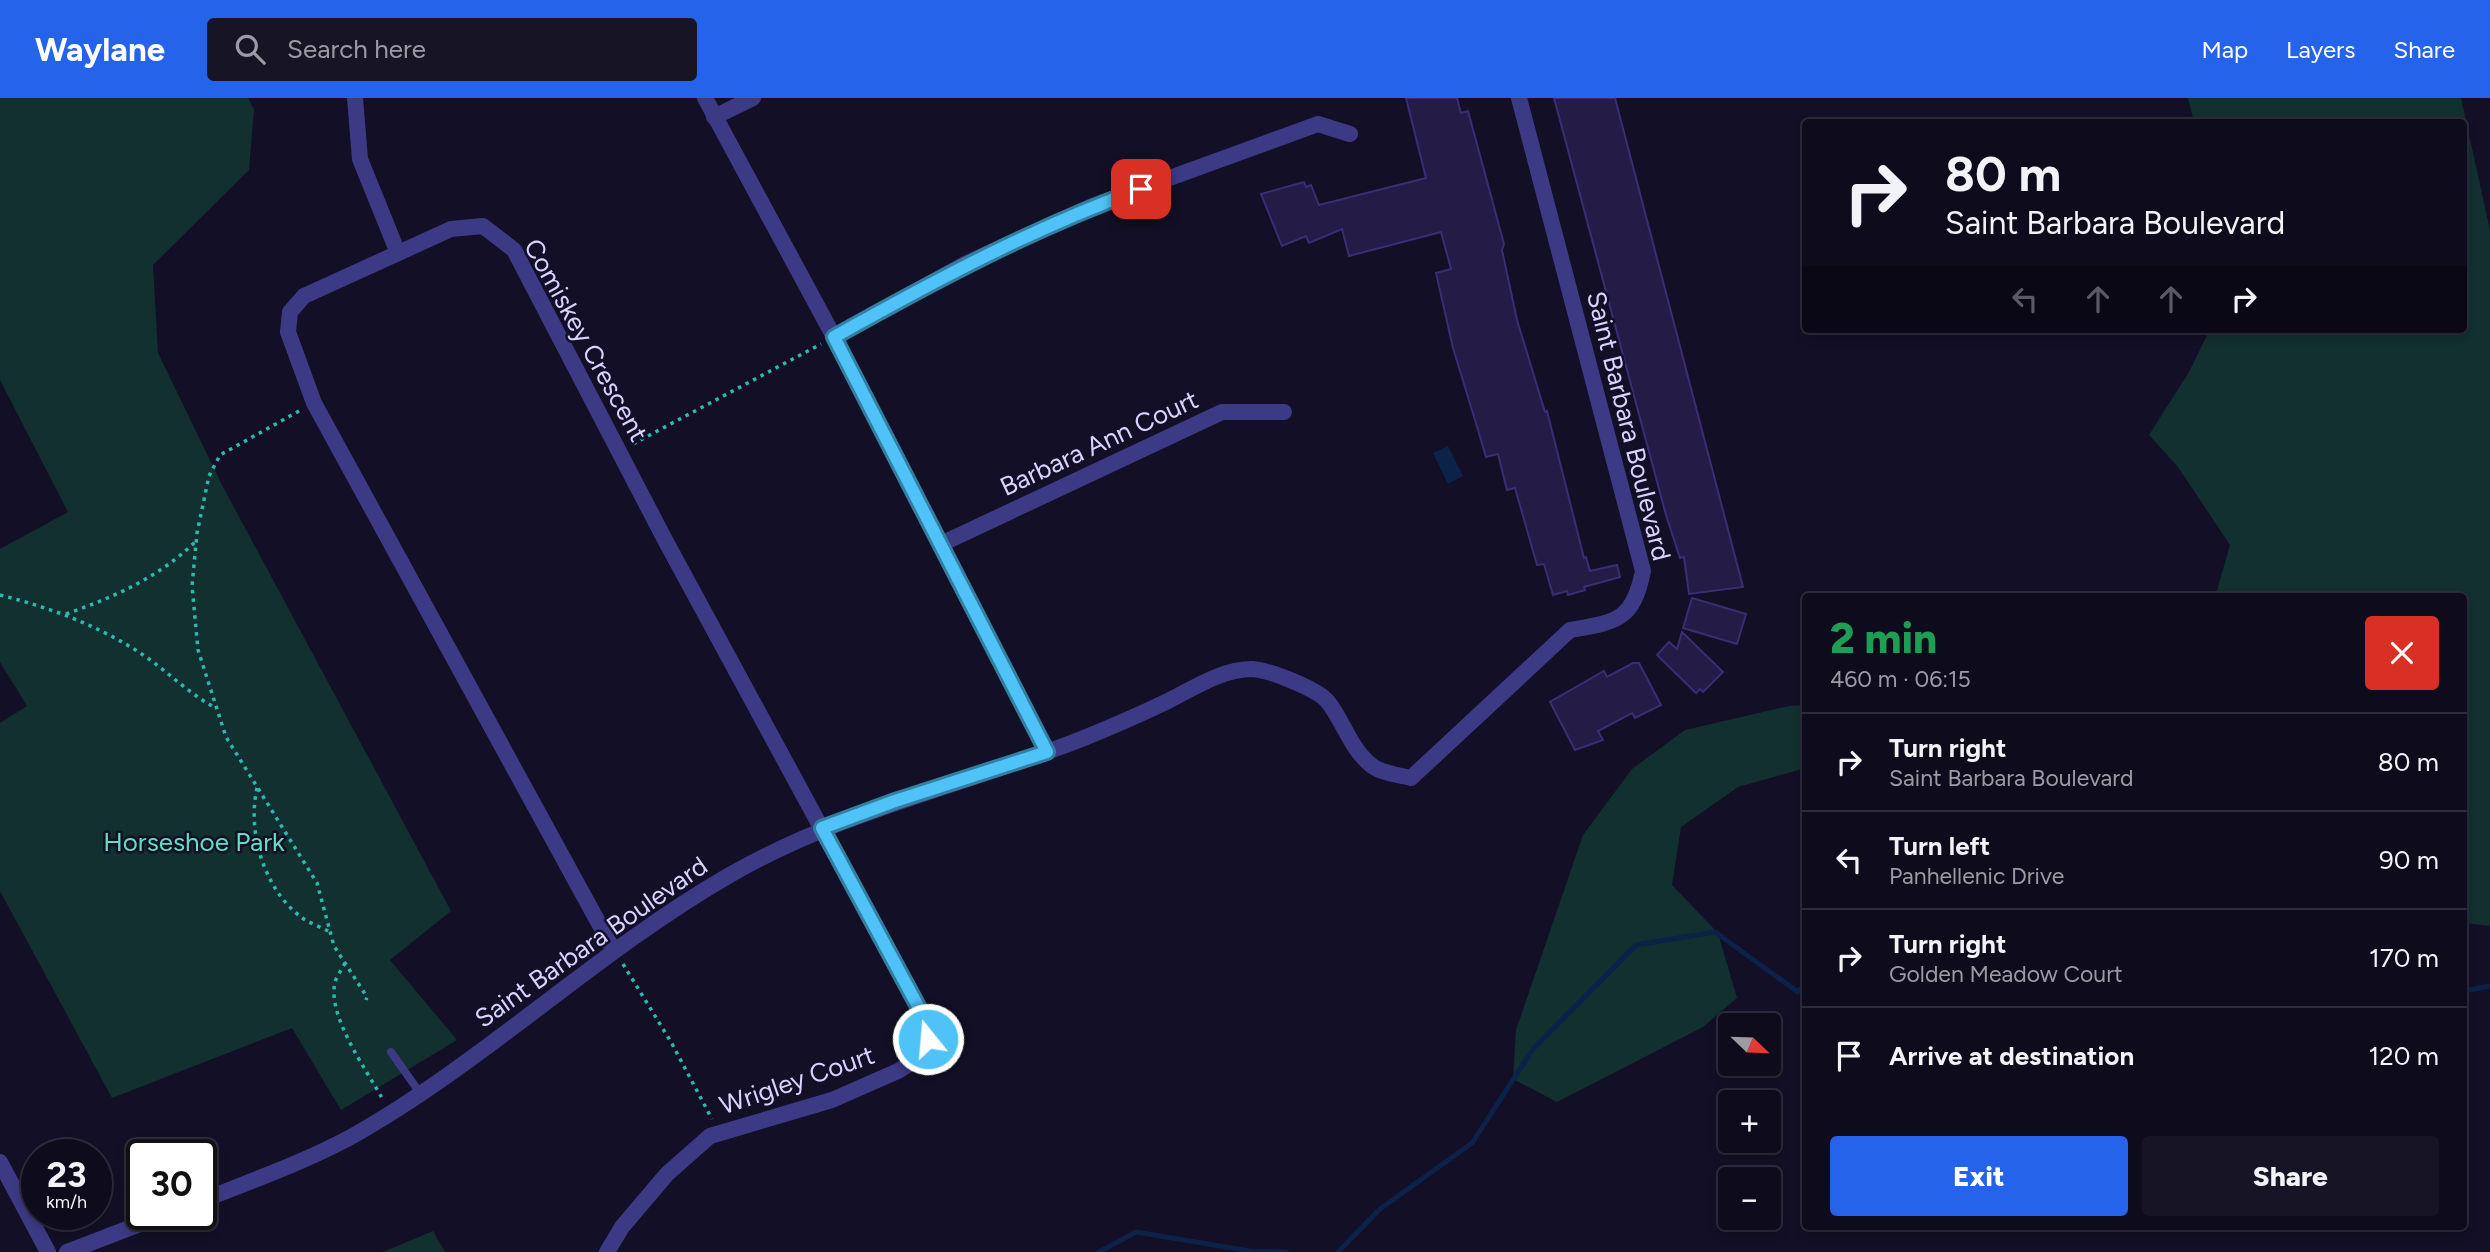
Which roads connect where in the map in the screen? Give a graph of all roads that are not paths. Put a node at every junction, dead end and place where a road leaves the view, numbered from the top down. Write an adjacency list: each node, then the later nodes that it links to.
1 (355, 98): 7 (street)
2 (705, 98): 5 (street)
3 (753, 98): 5 (street)
4 (1519, 98): 11 (street, Saint Barbara Boulevard)
5 (714, 117): 8 (street)
6 (1350, 134): 8 (street)
7 (398, 253): 12 (street, Comiskey Crescent); 13 (street, Comiskey Crescent)
8 (834, 337): 10 (street)
9 (1284, 412): 10 (street, Barbara Ann Court)
10 (941, 544): 11 (street)
11 (1047, 752): 12 (street, Saint Barbara Boulevard)
12 (822, 828): 13 (street, Saint Barbara Boulevard); 21 (street, Wrigley Court)
13 (614, 951): 15 (street, Saint Barbara Boulevard)
14 (391, 1052): 15 (lane)
15 (420, 1093): 17 (street, Saint Barbara Boulevard)
16 (0, 1162): 19 (street)
17 (217, 1194)
18 (126, 1229): 20 (street)
19 (48, 1252)
20 (67, 1252)
21 (607, 1252)

